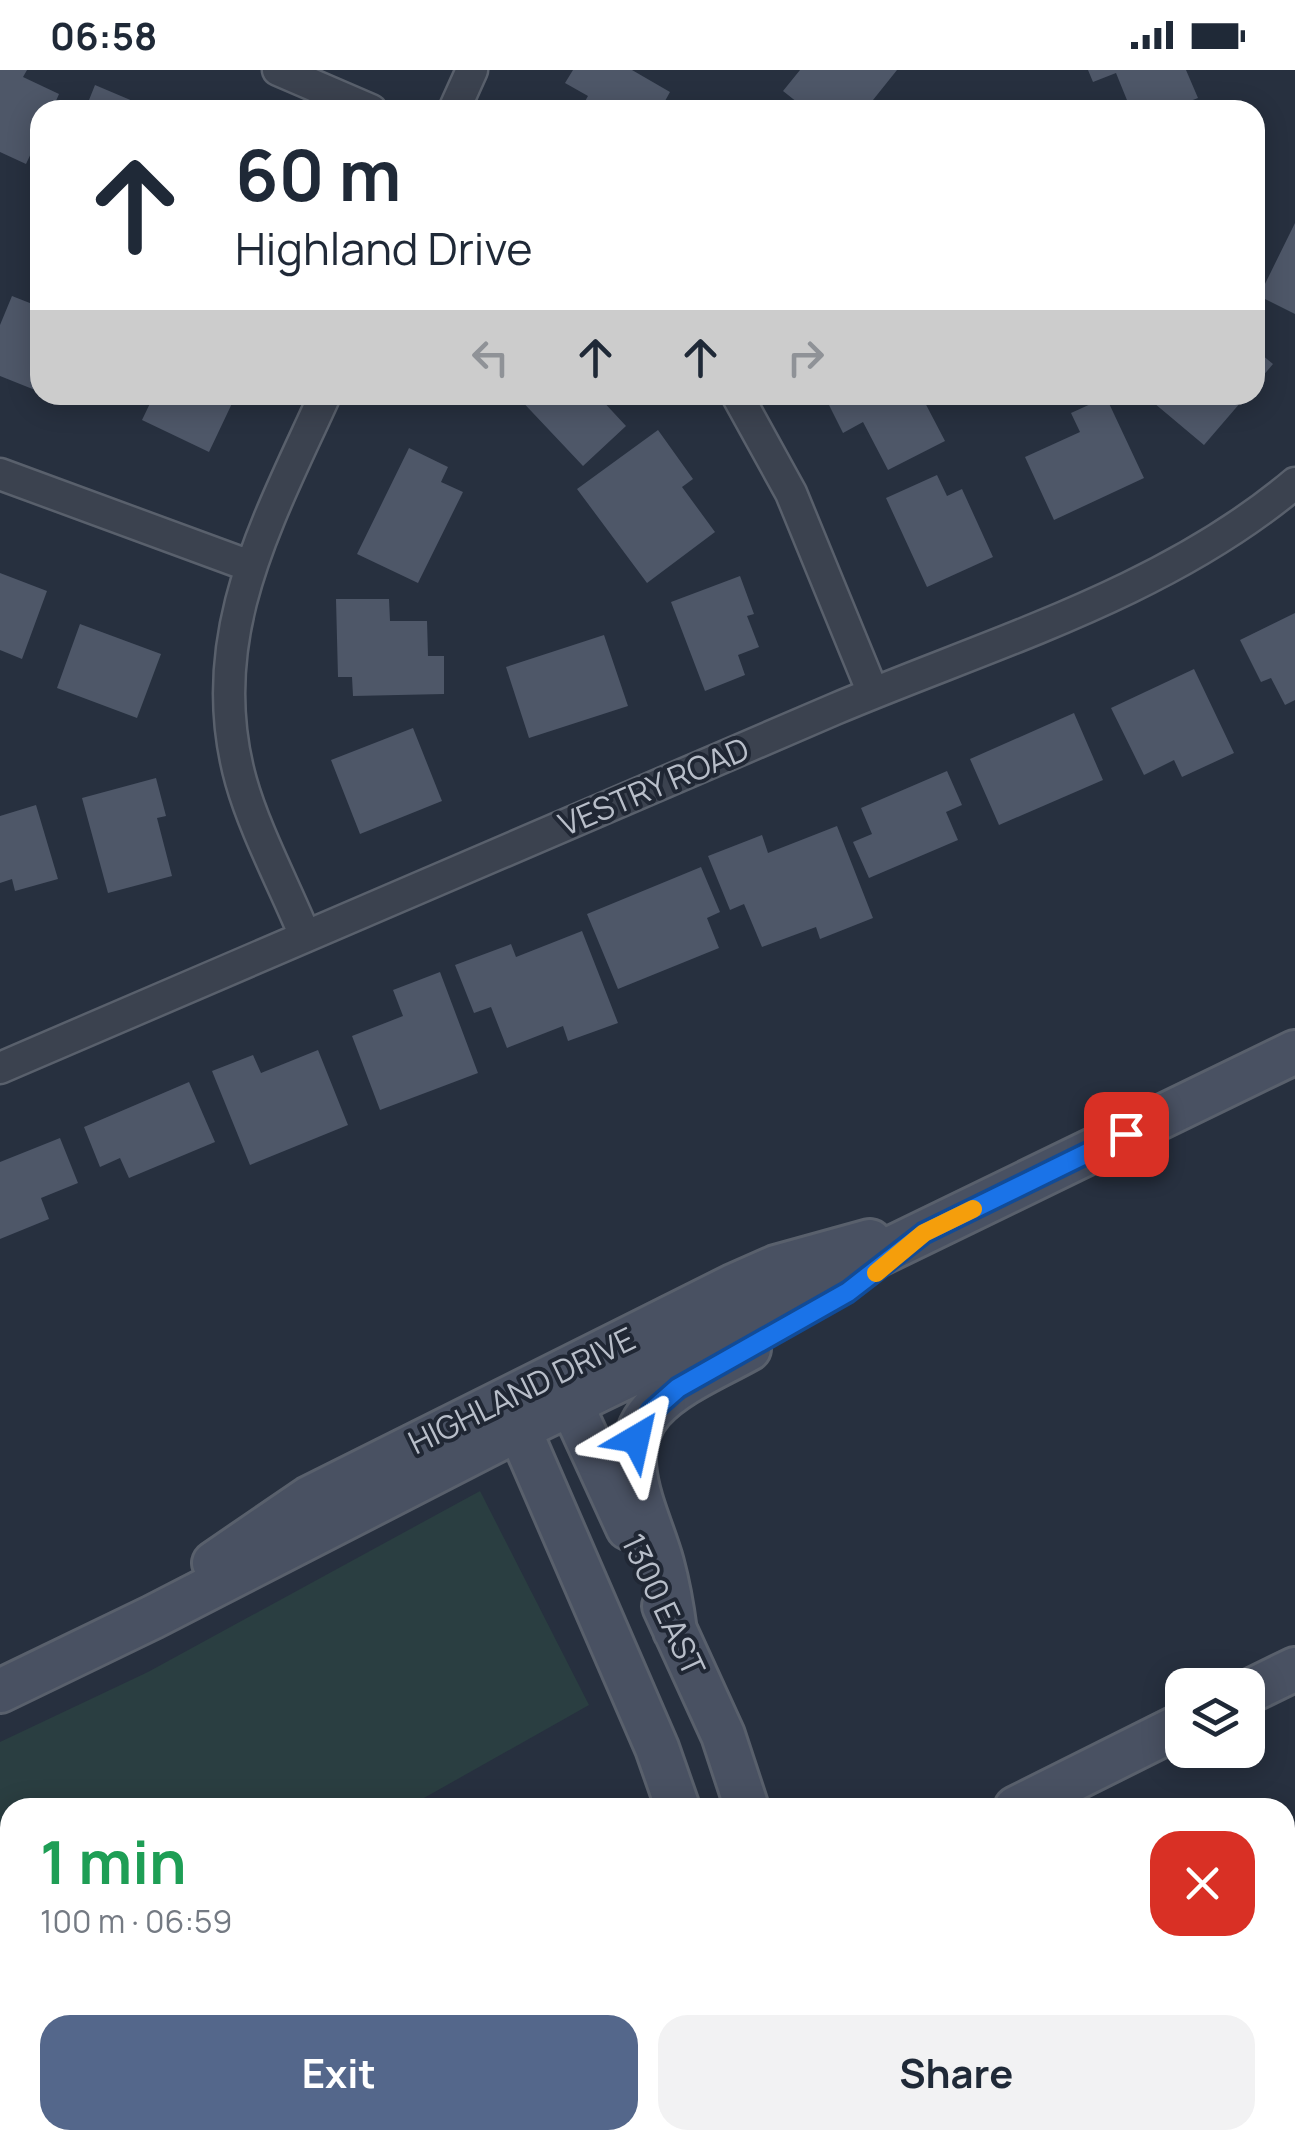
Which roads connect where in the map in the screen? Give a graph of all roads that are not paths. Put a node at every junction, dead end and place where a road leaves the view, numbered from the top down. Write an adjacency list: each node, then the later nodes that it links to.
1 (278, 70): 3 (street)
2 (472, 70): 4 (street)
3 (347, 100)
4 (458, 100)
5 (321, 405): 9 (street)
6 (742, 405): 10 (street)
7 (0, 474): 9 (street)
8 (1295, 483): 10 (street, VESTRY ROAD)
9 (250, 566): 11 (street)
10 (874, 693): 11 (street, VESTRY ROAD)
11 (306, 936): 13 (street, VESTRY ROAD)
12 (1295, 1052): 14 (main road, HIGHLAND DRIVE)
13 (0, 1068)
14 (924, 1233): 15 (main road, HIGHLAND DRIVE); 16 (main road, HIGHLAND DRIVE); 17 (main road)
15 (572, 1406): 16 (main road, HIGHLAND DRIVE); 17 (main road, 1300 EAST)
16 (512, 1414): 20 (main road, HIGHLAND DRIVE); 22 (main road, 1300 EAST)
17 (675, 1631): 23 (main road, 1300 EAST)
18 (1295, 1668): 19 (main road)
19 (1265, 1683)
20 (0, 1691)
21 (1165, 1733): 24 (main road)
22 (675, 1798)
23 (744, 1798)
24 (1036, 1798)

